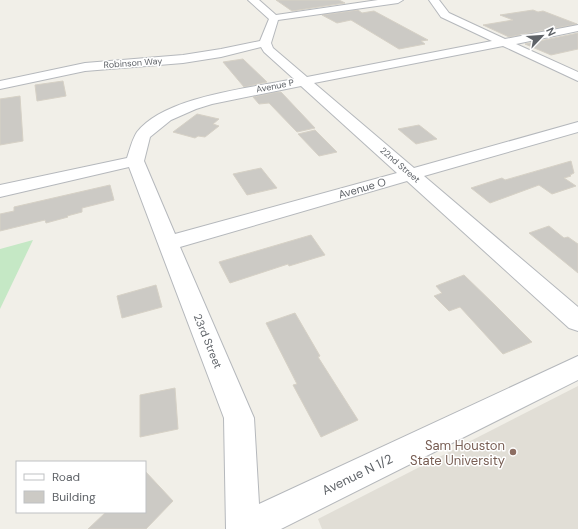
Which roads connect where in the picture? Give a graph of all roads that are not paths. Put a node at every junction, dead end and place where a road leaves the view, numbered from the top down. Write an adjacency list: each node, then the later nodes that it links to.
1 (253, 0): 4 (street)
2 (398, 0): 4 (street)
3 (434, 0): 6 (street)
4 (274, 18): 7 (street)
5 (578, 28): 6 (street, Avenue P)
6 (504, 42): 8 (street); 9 (street, Avenue P)
7 (265, 43): 9 (street, 22nd Street); 10 (street, Robinson Way)
8 (578, 77)
9 (303, 81): 12 (street, Avenue P); 13 (street, 22nd Street)
10 (0, 85)
11 (578, 127): 13 (street, Avenue O)
12 (135, 161): 14 (street); 15 (street, 23rd Street)
13 (410, 174): 15 (street, Avenue O); 16 (street, 22nd Street)
14 (0, 191)
15 (169, 243): 18 (street, 23rd Street)
16 (578, 321)
17 (578, 368): 18 (street, Avenue N 1/2)
18 (244, 529)

